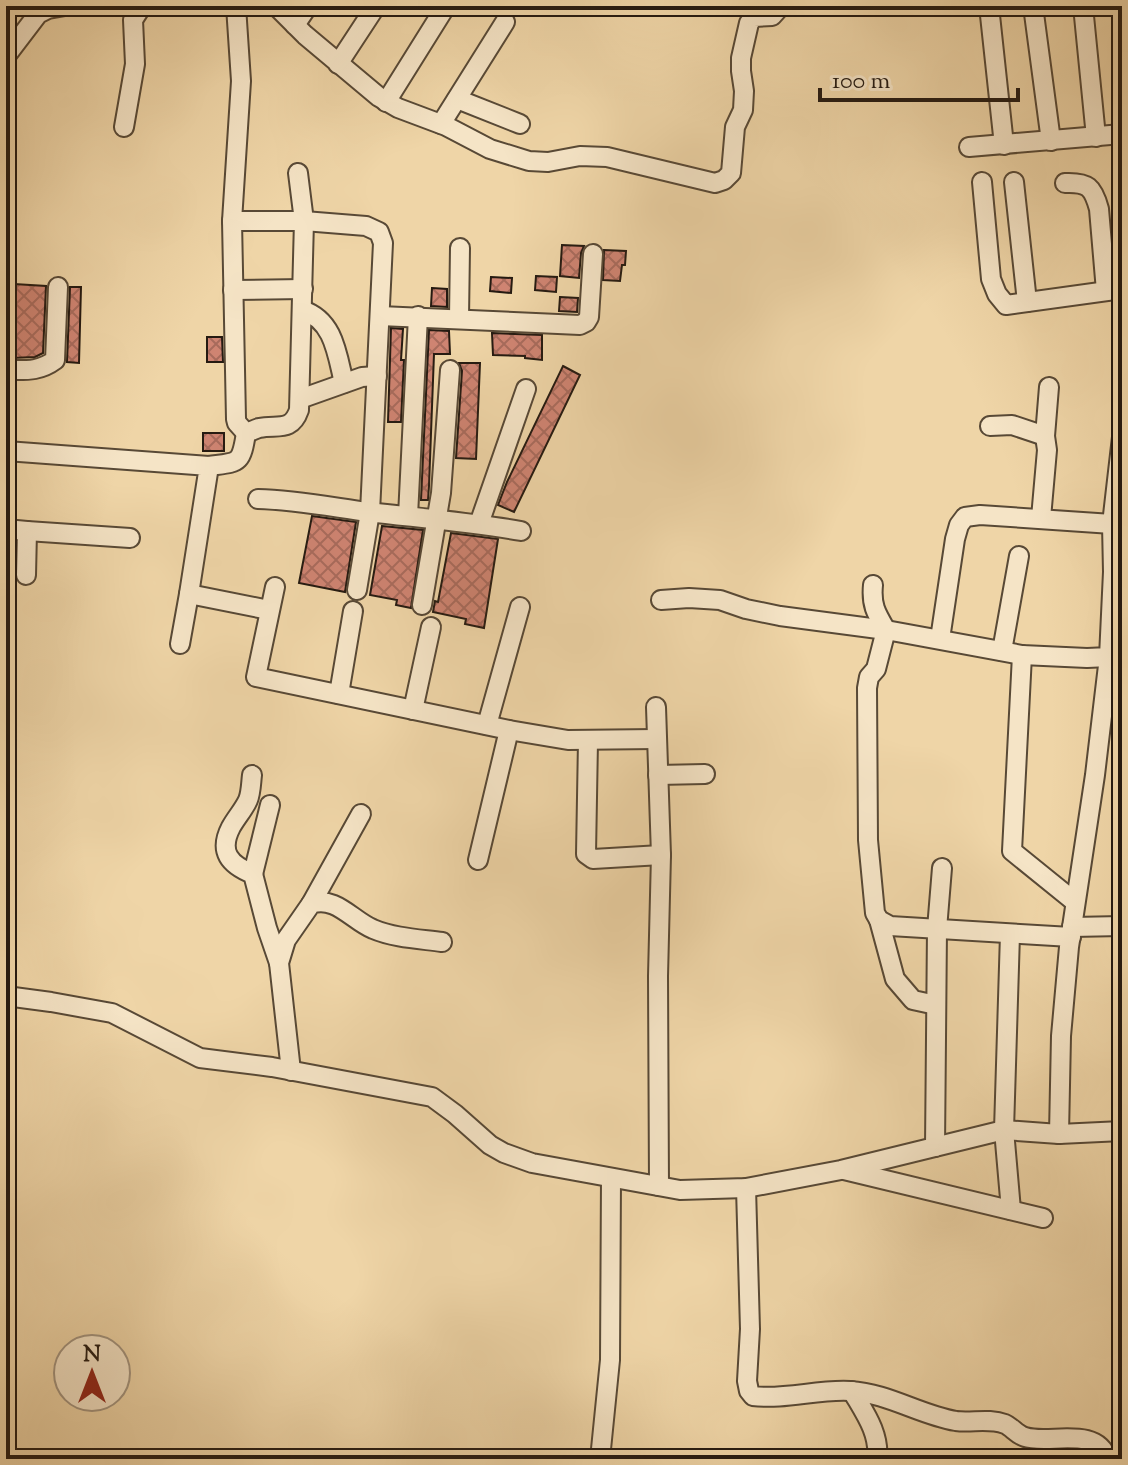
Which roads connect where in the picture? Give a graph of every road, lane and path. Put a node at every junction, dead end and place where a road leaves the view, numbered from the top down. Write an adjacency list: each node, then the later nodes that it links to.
1 (65, 6): 14 (street)
2 (142, 6): 20 (street)
3 (236, 6): 30 (street)
4 (276, 6): 13 (street)
5 (308, 6): 13 (street)
6 (376, 6): 15 (street)
7 (446, 6): 17 (street)
8 (781, 6): 18 (street)
9 (989, 6): 24 (street)
10 (1033, 6): 23 (street)
11 (1083, 6): 22 (street)
12 (505, 22): 16 (street)
13 (295, 25): 15 (street)
14 (6, 56)
15 (338, 64): 17 (street)
16 (457, 99): 18 (street); 19 (street)
17 (386, 102): 18 (street)
18 (441, 124)
19 (520, 124)
20 (124, 127)
21 (1122, 134): 22 (street)
22 (1096, 137): 23 (street)
23 (1051, 141): 24 (street)
24 (1004, 145): 25 (street)
25 (969, 147)
26 (298, 173): 31 (street)
27 (982, 182): 38 (street)
28 (1014, 182): 38 (street)
29 (1065, 183): 37 (street)
30 (232, 221): 31 (street); 36 (street)
31 (304, 221): 35 (street); 40 (street)
32 (460, 248): 42 (street)
33 (593, 254): 42 (street)
34 (58, 287): 43 (street)
35 (303, 289): 36 (street); 39 (street)
36 (233, 290): 51 (street)
37 (1114, 290): 38 (street)
38 (1027, 302)
39 (302, 310): 46 (street); 49 (street)
40 (380, 316): 41 (street); 45 (street)
41 (418, 316): 42 (street); 58 (street)
42 (459, 318)
43 (6, 370)
44 (450, 370): 60 (street)
45 (377, 376): 46 (street); 57 (street)
46 (344, 383): 49 (street)
47 (1049, 387): 52 (street)
48 (526, 389): 61 (street)
49 (300, 399): 51 (street)
50 (990, 426): 52 (street)
51 (246, 433): 55 (street)
52 (1045, 436): 59 (street)
53 (1122, 437): 62 (street)
54 (6, 451): 55 (street)
55 (209, 466): 72 (street)
56 (258, 499): 57 (street)
57 (370, 512): 58 (street); 71 (street)
58 (408, 516): 60 (street)
59 (1041, 518): 62 (street); 80 (street)
60 (437, 519): 61 (street); 74 (street)
61 (479, 524): 65 (street)
62 (1112, 524): 84 (street)
63 (6, 529): 64 (street)
64 (27, 531): 66 (street); 68 (street)
65 (521, 531)
66 (130, 538)
67 (1019, 556): 82 (street)
68 (26, 575)
69 (873, 585): 79 (street)
70 (275, 587): 76 (street)
71 (357, 590)
72 (189, 594): 76 (street); 81 (street)
73 (661, 600): 79 (street)
74 (422, 605)
75 (520, 607): 88 (street)
76 (269, 610): 85 (street)
77 (353, 611): 85 (street)
78 (431, 627): 87 (street)
79 (886, 630): 80 (street); 103 (street)
80 (940, 639): 82 (street)
81 (180, 644)
82 (1002, 651): 83 (street)
83 (1022, 655): 84 (street); 101 (street)
84 (1116, 655): 101 (street)
85 (339, 694): 87 (street)
86 (656, 707): 90 (street)
87 (413, 710): 88 (street)
88 (487, 725): 89 (street)
89 (509, 730): 91 (street); 98 (street)
90 (656, 739): 91 (street); 94 (street)
91 (588, 741): 97 (street)
92 (705, 774): 94 (street)
93 (252, 775): 100 (street)
94 (658, 775): 97 (street)
95 (270, 805): 100 (street)
96 (361, 814): 102 (street)
97 (661, 855): 119 (street)
98 (478, 860)
99 (942, 868): 105 (street)
100 (253, 874): 109 (street)
101 (1075, 902): 106 (street)
102 (311, 904): 108 (street); 109 (street)
103 (879, 920): 105 (street); 111 (street)
104 (1122, 926): 106 (street)
105 (937, 929): 107 (street); 111 (street)
106 (1072, 932): 107 (street); 115 (street)
107 (1010, 934): 113 (street)
108 (442, 942)
109 (279, 963): 112 (street)
110 (6, 996): 112 (street)
111 (936, 1005): 116 (street)
112 (291, 1071): 118 (street)
113 (1004, 1130): 115 (street); 116 (street); 121 (street)
114 (1122, 1131): 115 (street)
115 (1059, 1134)
116 (935, 1147): 117 (street)
117 (841, 1170): 120 (street); 121 (street)
118 (611, 1178): 119 (street); 124 (street)
119 (659, 1186): 120 (street)
120 (746, 1188): 123 (street)
121 (1011, 1210): 122 (street)
122 (1043, 1218)
123 (852, 1391): 125 (street); 126 (street)
124 (600, 1459)
125 (877, 1459)
126 (1107, 1459)

